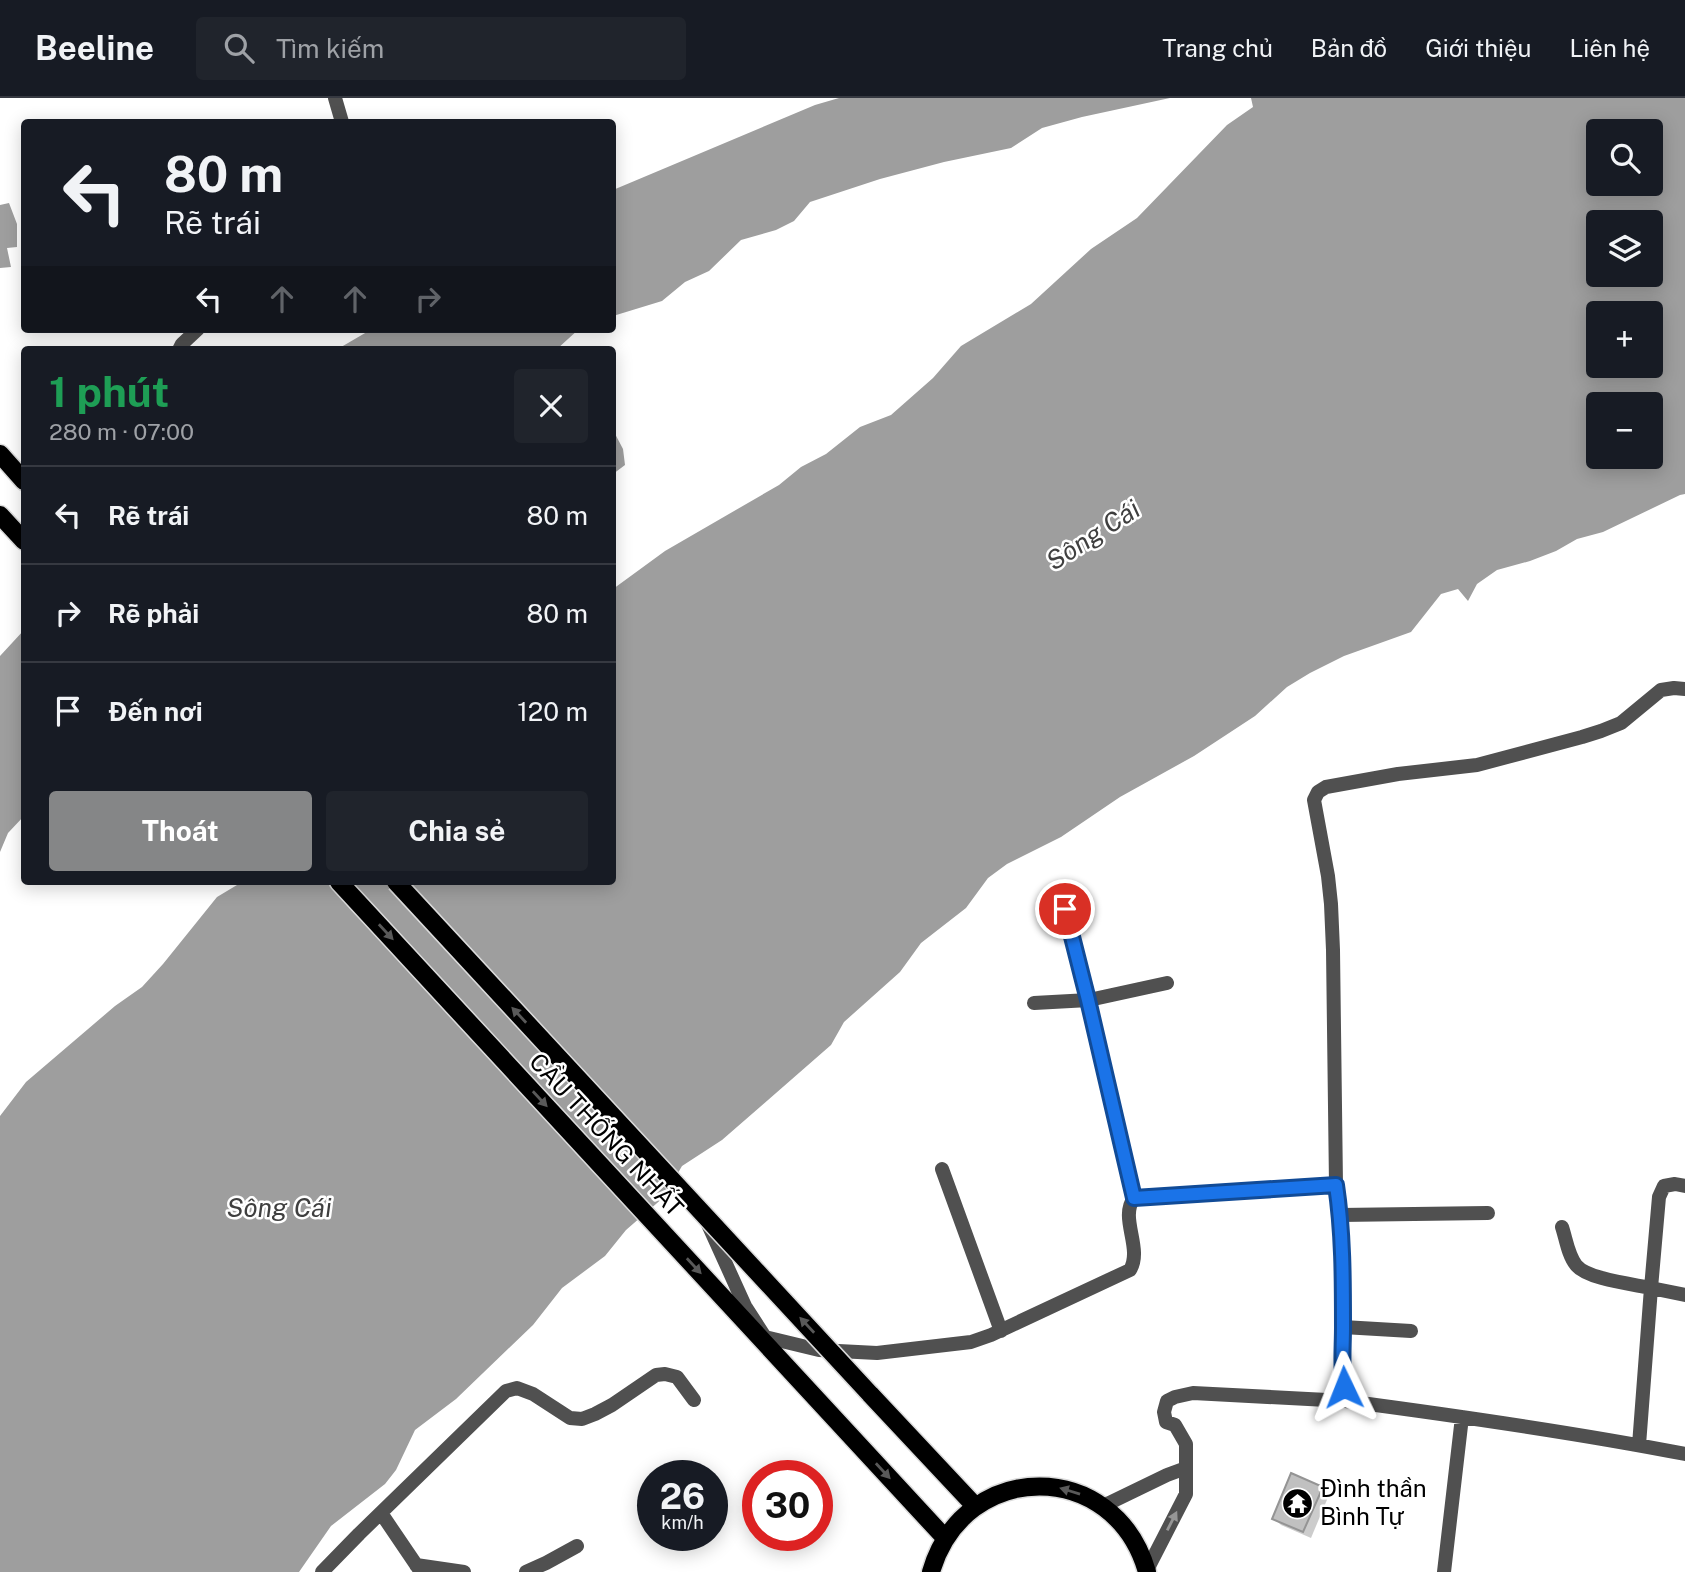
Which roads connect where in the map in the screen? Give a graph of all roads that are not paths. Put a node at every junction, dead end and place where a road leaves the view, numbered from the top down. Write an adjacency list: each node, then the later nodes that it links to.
1 (335, 98): 2 (street)
2 (341, 119)
3 (194, 333): 4 (street)
4 (181, 346)
5 (0, 454): 6 (main road)
6 (21, 478)
7 (0, 515): 8 (main road)
8 (21, 538)
9 (1685, 689): 17 (street)
10 (342, 885): 38 (main road, CẦU THỐNG NHẤT, one-way to 38)
11 (399, 885): 35 (main road, CẦU THỐNG NHẤT, one-way to 11, bridge)
12 (1065, 909): 14 (street)
13 (1167, 983): 14 (street)
14 (1088, 1000): 15 (street); 19 (street)
15 (1034, 1003)
16 (942, 1169): 27 (street)
17 (1336, 1185): 19 (street); 22 (street)
18 (1685, 1186): 24 (street)
19 (1134, 1198): 27 (street)
20 (698, 1203): 27 (street)
21 (1488, 1213): 22 (street)
22 (1340, 1215): 26 (street)
23 (1562, 1227): 24 (street)
24 (1651, 1288): 25 (street); 32 (street)
25 (1685, 1295)
26 (1343, 1327): 28 (street); 30 (street)
27 (1001, 1331)
28 (1411, 1331)
29 (694, 1400): 37 (street)
30 (1346, 1401): 31 (street); 34 (street)
31 (1462, 1417): 32 (street); 46 (street)
32 (1639, 1445): 33 (street)
33 (1685, 1454)
34 (1186, 1468): 36 (street); 42 (street, one-way to 34)
35 (975, 1506): 36 (main road, one-way to 35); 38 (main road)
36 (1103, 1506): 42 (main road)
37 (381, 1513): 40 (street); 41 (street)
38 (945, 1538): 45 (main road)
39 (577, 1545): 44 (street)
40 (418, 1569): 43 (street)
41 (328, 1570)
42 (1147, 1571)
43 (464, 1572)
44 (526, 1572)
45 (931, 1572)
46 (1444, 1572)

